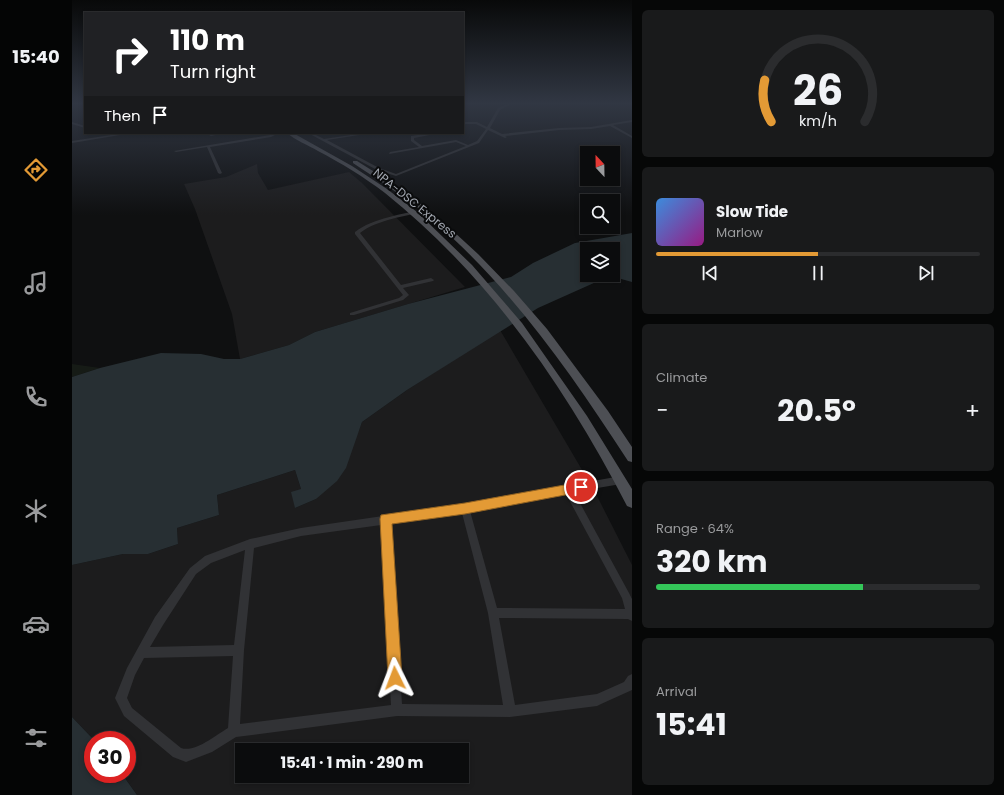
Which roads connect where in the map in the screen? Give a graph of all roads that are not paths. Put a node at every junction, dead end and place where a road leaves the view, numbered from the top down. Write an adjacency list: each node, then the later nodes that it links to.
1 (239, 141): 9 (street)
2 (303, 141): 16 (main road, NPA-DSC Express)
3 (317, 141): 15 (main road)
4 (325, 141): 10 (street)
5 (413, 141): 11 (street)
6 (455, 141): 11 (street)
7 (456, 141): 10 (street)
8 (479, 141): 10 (street)
9 (208, 146): 12 (street); 14 (street)
10 (469, 146)
11 (421, 147): 13 (street)
12 (176, 151)
13 (390, 153)
14 (220, 173)
15 (425, 210): 16 (street); 20 (main road)
16 (414, 213): 18 (street); 21 (main road, NPA-DSC Express)
17 (431, 280): 18 (street)
18 (399, 287): 19 (street)
19 (352, 314)
20 (632, 457)
21 (620, 480): 22 (street); 23 (main road, NPA-DSC Express)
22 (568, 489): 24 (street); 28 (street)
23 (632, 502)
24 (465, 508): 25 (street); 27 (street)
25 (386, 519): 26 (street); 32 (street)
26 (250, 544): 29 (street); 30 (street)
27 (493, 613): 28 (street); 33 (street)
28 (631, 615)
29 (239, 650): 30 (street); 34 (street)
30 (142, 653): 34 (street)
31 (632, 680): 33 (street)
32 (397, 710): 33 (street); 34 (street)
33 (510, 711)
34 (234, 731)

